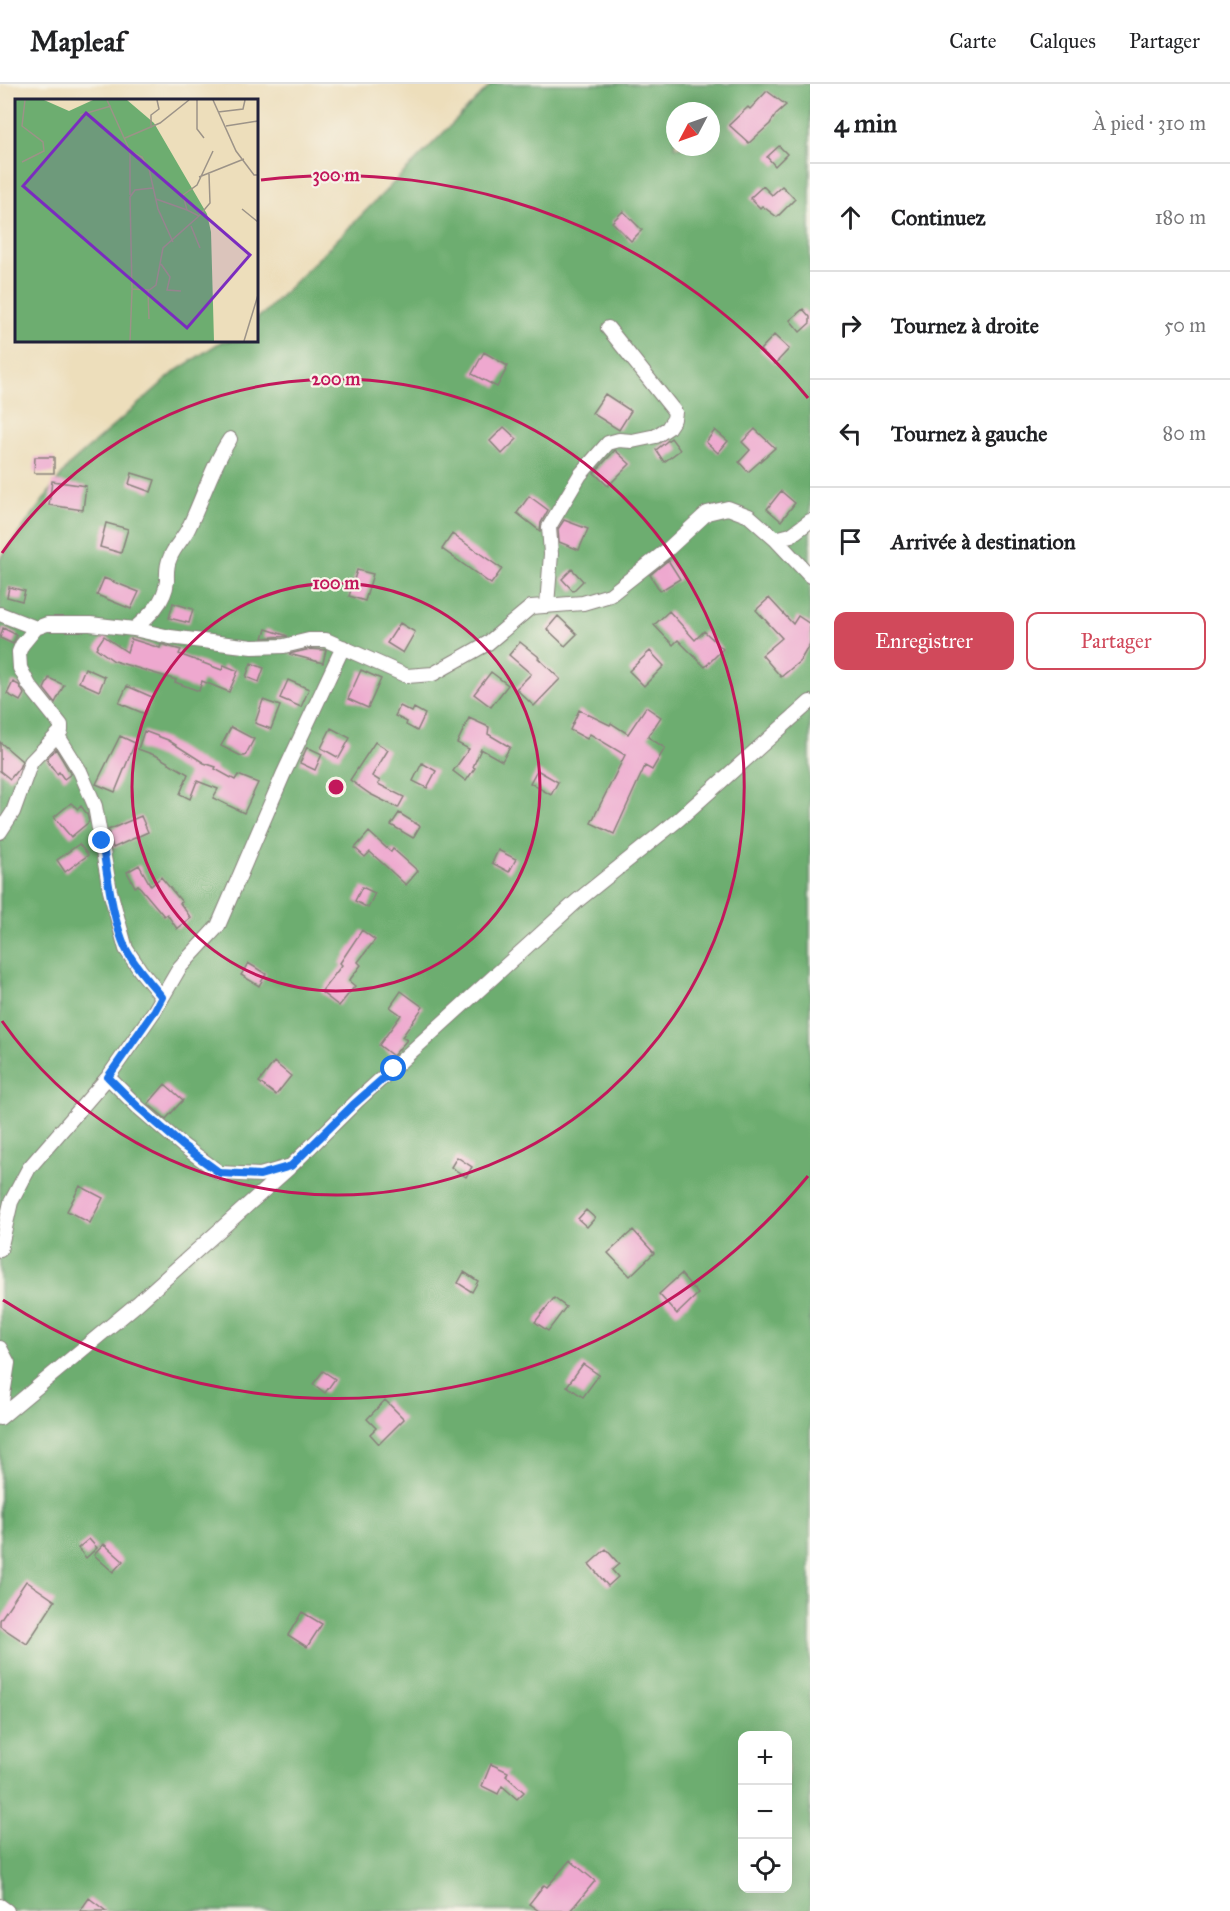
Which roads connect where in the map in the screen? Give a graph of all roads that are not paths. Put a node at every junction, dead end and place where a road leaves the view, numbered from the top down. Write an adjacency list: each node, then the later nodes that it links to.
1 (608, 328): 6 (street)
2 (230, 439): 9 (street)
3 (810, 521): 4 (street)
4 (775, 539): 5 (street); 6 (street)
5 (810, 576)
6 (547, 605): 10 (street)
7 (0, 614): 8 (street)
8 (36, 628): 9 (street); 12 (street)
9 (134, 629): 10 (street)
10 (343, 647): 14 (street)
11 (810, 702): 16 (street)
12 (58, 736): 13 (street); 14 (street)
13 (0, 832)
14 (162, 997): 15 (street)
15 (108, 1077): 16 (street); 17 (street)
16 (291, 1166): 19 (street)
17 (0, 1250)
18 (0, 1348): 19 (street)
19 (0, 1416)
20 (0, 1906): 21 (street)
21 (7, 1911)

